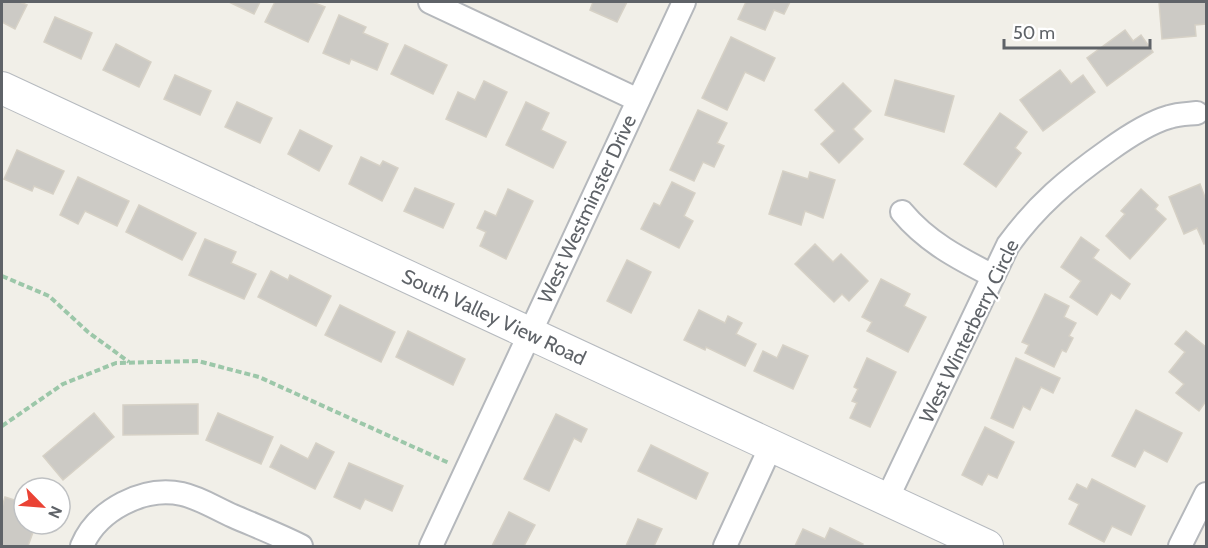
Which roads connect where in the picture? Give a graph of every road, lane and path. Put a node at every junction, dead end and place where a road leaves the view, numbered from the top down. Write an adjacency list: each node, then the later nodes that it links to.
1 (430, 2): 4 (street)
2 (684, 2): 4 (street, West Westminster Drive)
3 (2, 88): 9 (street, South Valley View Road)
4 (638, 100): 9 (street, West Westminster Drive)
5 (1197, 112): 8 (street, West Winterberry Circle)
6 (902, 212): 8 (street)
7 (2, 276): 10 (path)
8 (993, 276): 15 (street, West Winterberry Circle)
9 (530, 333): 12 (street, South Valley View Road); 13 (street, West Westminster Drive)
10 (129, 362): 11 (path); 13 (path)
11 (2, 426)
12 (771, 446): 15 (street, South Valley View Road); 19 (street)
13 (466, 470): 18 (street, West Westminster Drive)
14 (1206, 494): 21 (street)
15 (887, 499): 20 (street, South Valley View Road)
16 (82, 546): 17 (street)
17 (301, 546)
18 (431, 546)
19 (725, 546)
20 (987, 546)
21 (1180, 546)

